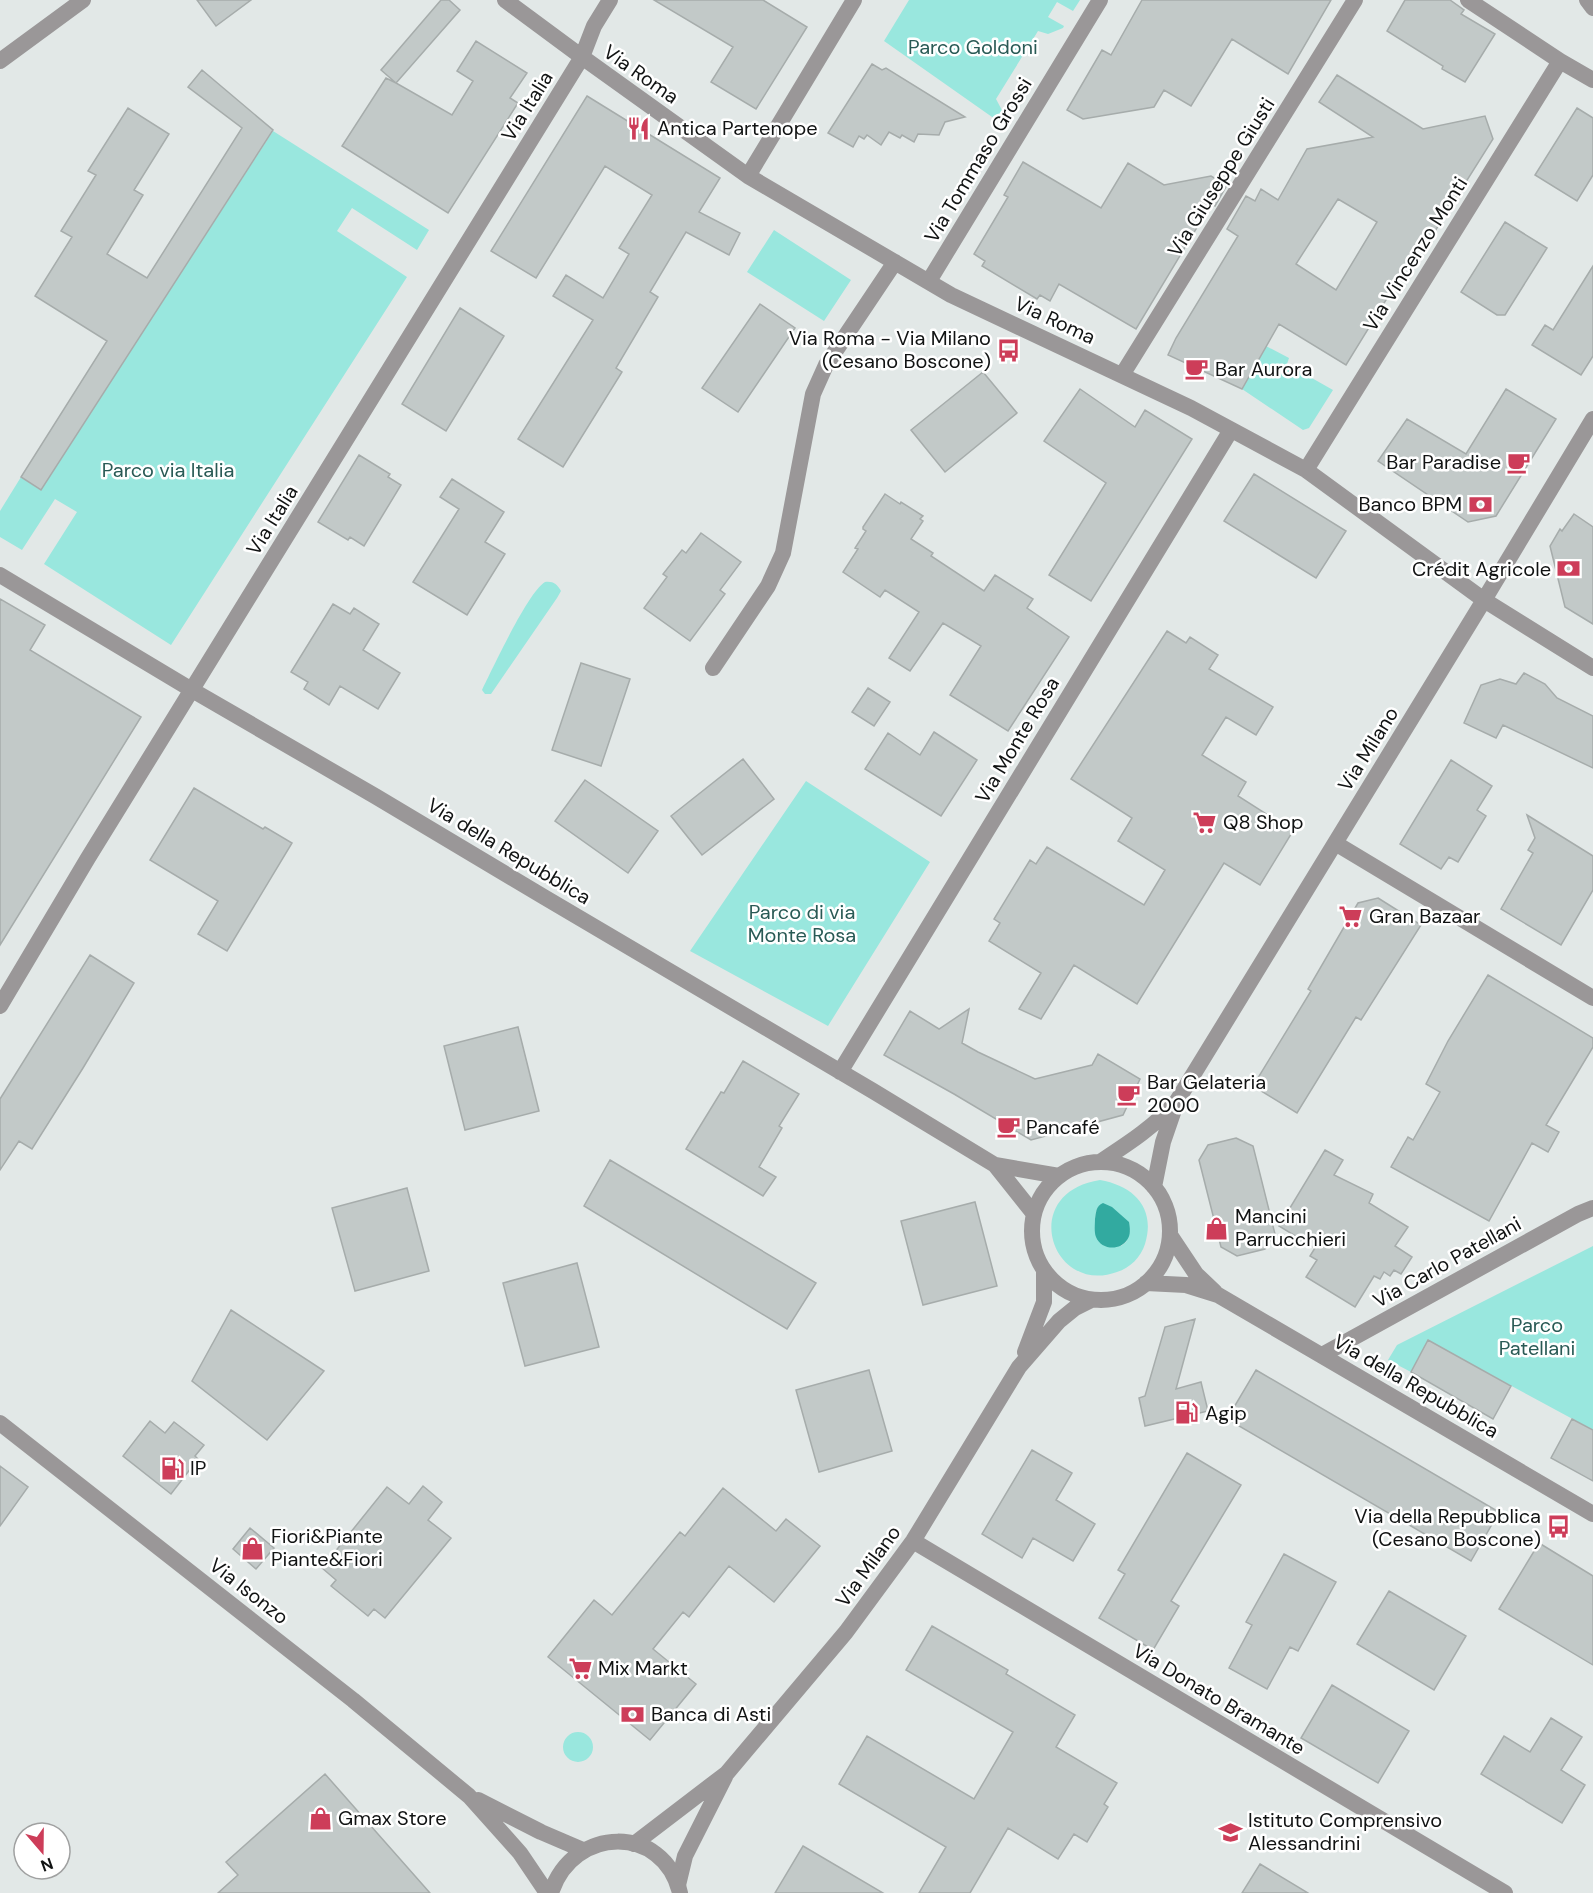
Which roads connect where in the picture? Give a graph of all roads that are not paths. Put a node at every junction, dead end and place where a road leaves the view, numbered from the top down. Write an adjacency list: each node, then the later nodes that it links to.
1 (83, 0): 11 (street)
2 (504, 0): 10 (street, Via Roma)
3 (610, 0): 10 (street, Via Italia)
4 (854, 0): 14 (street)
5 (1100, 0): 16 (street, Via Tommaso Grossi)
6 (1355, 0): 17 (street, Via Giuseppe Giusti)
7 (1468, 0): 12 (street)
8 (1587, 0): 9 (street)
9 (1593, 8)
10 (582, 57): 14 (street, Via Roma); 25 (street, Via Italia)
11 (0, 61)
12 (1560, 61): 13 (street); 20 (street, Via Vincenzo Monti)
13 (1593, 80)
14 (748, 176): 15 (street, Via Roma)
15 (895, 262): 16 (street, Via Roma); 23 (street)
16 (929, 281): 17 (street, Via Roma)
17 (1122, 375): 19 (street, Via Roma)
18 (1593, 419): 22 (street, Via Milano)
19 (1231, 430): 20 (street, Via Roma); 29 (street, Via Monte Rosa)
20 (1305, 470): 22 (street, Via Roma)
21 (0, 575): 25 (street, Via della Repubblica)
22 (1484, 600): 24 (street, Via Roma); 26 (street, Via Milano)
23 (713, 668)
24 (1593, 668)
25 (192, 690): 28 (street, Via Italia); 29 (street, Via della Repubblica)
26 (1335, 843): 27 (street); 30 (street, Via Milano)
27 (1593, 998)
28 (0, 1006)
29 (840, 1072): 32 (street, Via della Repubblica)
30 (1177, 1101): 31 (street, Via Milano); 34 (street, Via Milano)
31 (1100, 1162): 33 (street); 34 (street)
32 (995, 1165): 33 (street, Via della Repubblica); 36 (street, Via della Repubblica)
33 (1059, 1176): 36 (street)
34 (1154, 1187): 37 (street)
35 (1593, 1208): 42 (street, Via Carlo Patellani)
36 (1034, 1214): 38 (street)
37 (1170, 1235): 39 (street); 40 (street, Via della Repubblica)
38 (1044, 1270): 41 (street); 43 (street, Via Milano)
39 (1146, 1283): 40 (street, Via della Repubblica); 41 (street)
40 (1218, 1295): 42 (street, Via della Repubblica)
41 (1091, 1300): 43 (street, Via Milano)
42 (1322, 1355): 45 (street, Via della Repubblica)
43 (1019, 1366): 46 (street, Via Milano)
44 (0, 1423): 48 (street, Via Isonzo)
45 (1593, 1514)
46 (913, 1541): 47 (street, Via Milano); 53 (street, Via Donato Bramante)
47 (727, 1773): 49 (street, Via Milano); 51 (street, Via Milano)
48 (469, 1796): 50 (street, Via Isonzo); 52 (street, Via Isonzo)
49 (634, 1844): 50 (street); 51 (street)
50 (583, 1850): 52 (street)
51 (679, 1889)
52 (549, 1893)
53 (1505, 1893)

